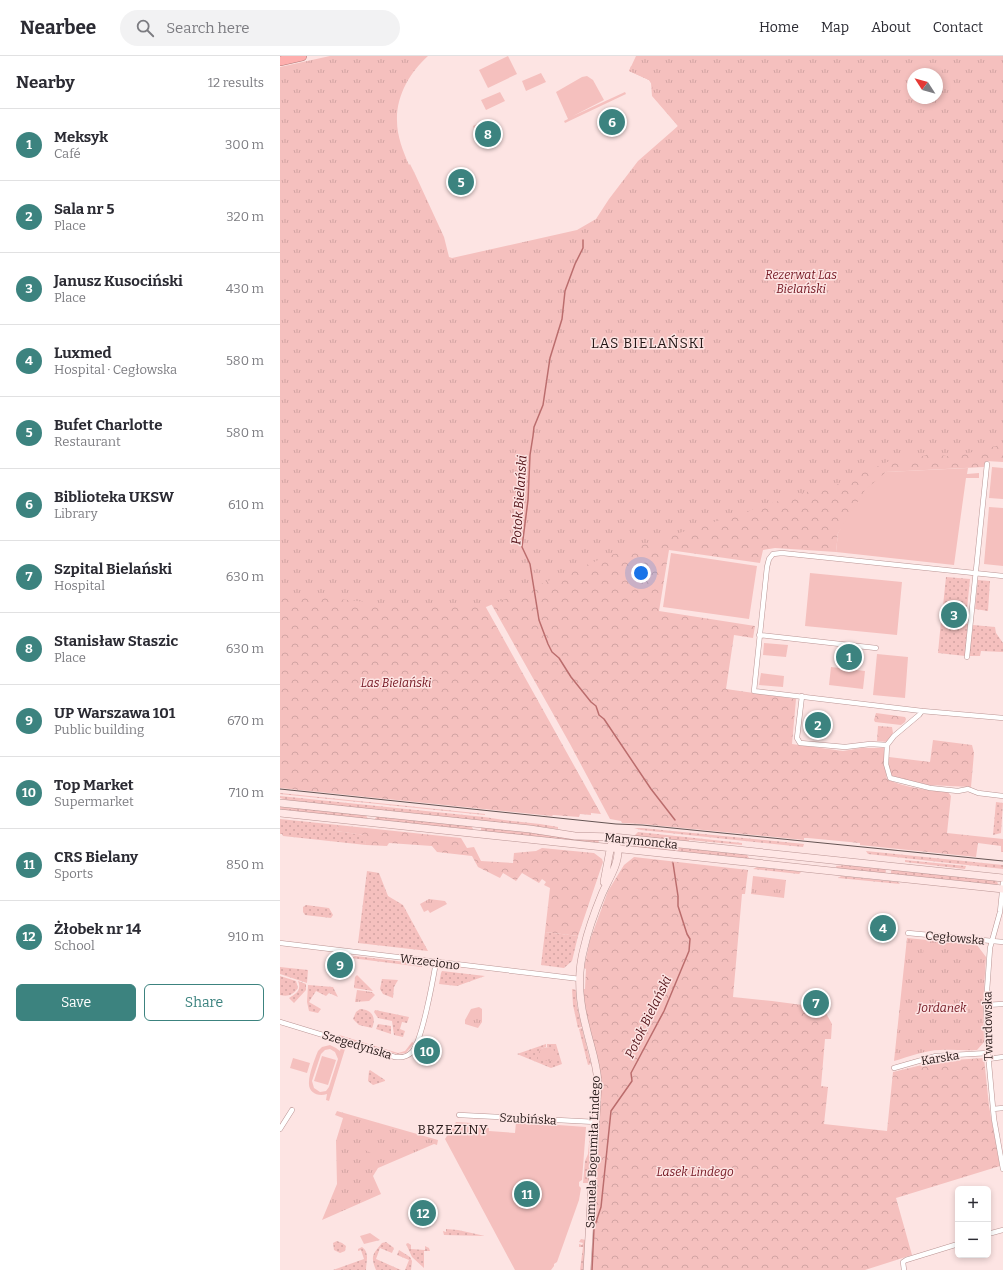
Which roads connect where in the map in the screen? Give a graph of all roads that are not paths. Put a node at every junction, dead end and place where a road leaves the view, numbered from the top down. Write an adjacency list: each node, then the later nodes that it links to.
1 (302, 56): 2 (highway)
2 (280, 61)
3 (987, 464): 4 (street)
4 (975, 572): 5 (street); 6 (street); 8 (street)
5 (1003, 576)
6 (759, 635): 7 (street); 9 (street)
7 (876, 648)
8 (967, 658)
9 (802, 696): 10 (street); 12 (street)
10 (922, 711): 11 (street); 12 (street)
11 (1003, 718)
12 (886, 745): 13 (street)
13 (1003, 796)
14 (280, 802): 15 (main road, Marymoncka)
15 (372, 812): 17 (main road); 18 (main road, Marymoncka)
16 (280, 813): 17 (main road, Marymoncka)
17 (371, 823): 19 (main road, Marymoncka)
18 (477, 823): 19 (main road); 20 (main road, Marymoncka)
19 (476, 834): 21 (main road, Marymoncka)
20 (613, 837): 21 (main road); 22 (main road, Marymoncka)
21 (615, 849): 24 (main road, Marymoncka); 34 (main road, Samuela Bogumiła Lindego)
22 (827, 860): 23 (main road, Marymoncka); 24 (main road); 25 (main road)
23 (889, 866): 26 (main road); 27 (main road, Marymoncka)
24 (809, 869): 25 (main road, Marymoncka)
25 (836, 872): 26 (main road, Marymoncka)
26 (888, 877): 28 (main road, Marymoncka)
27 (1003, 878)
28 (1003, 887): 30 (street, Twardowska)
29 (908, 934): 30 (street, Cegłowska)
30 (991, 941): 31 (street, Cegłowska); 36 (street, Twardowska)
31 (1003, 942)
32 (280, 943): 33 (street, Wrzeciono)
33 (436, 962): 34 (street, Wrzeciono); 37 (street, Szegedyńska)
34 (580, 979): 46 (main road, Samuela Bogumiła Lindego)
35 (1003, 1004): 36 (street)
36 (986, 1005): 38 (street, Twardowska)
37 (280, 1022)
38 (988, 1053): 40 (street, Twardowska); 41 (street, Karska)
39 (1003, 1057): 40 (street)
40 (988, 1059): 43 (street, Twardowska)
41 (894, 1068)
42 (1003, 1108): 43 (street)
43 (993, 1109): 48 (street, Twardowska)
44 (292, 1110): 47 (street)
45 (459, 1116): 46 (street, Szubińska)
46 (596, 1122): 52 (main road, Samuela Bogumiła Lindego)
47 (280, 1129)
48 (1003, 1166)
49 (1003, 1230): 50 (street)
50 (991, 1233)
51 (955, 1245): 53 (street)
52 (587, 1270)
53 (904, 1270)

